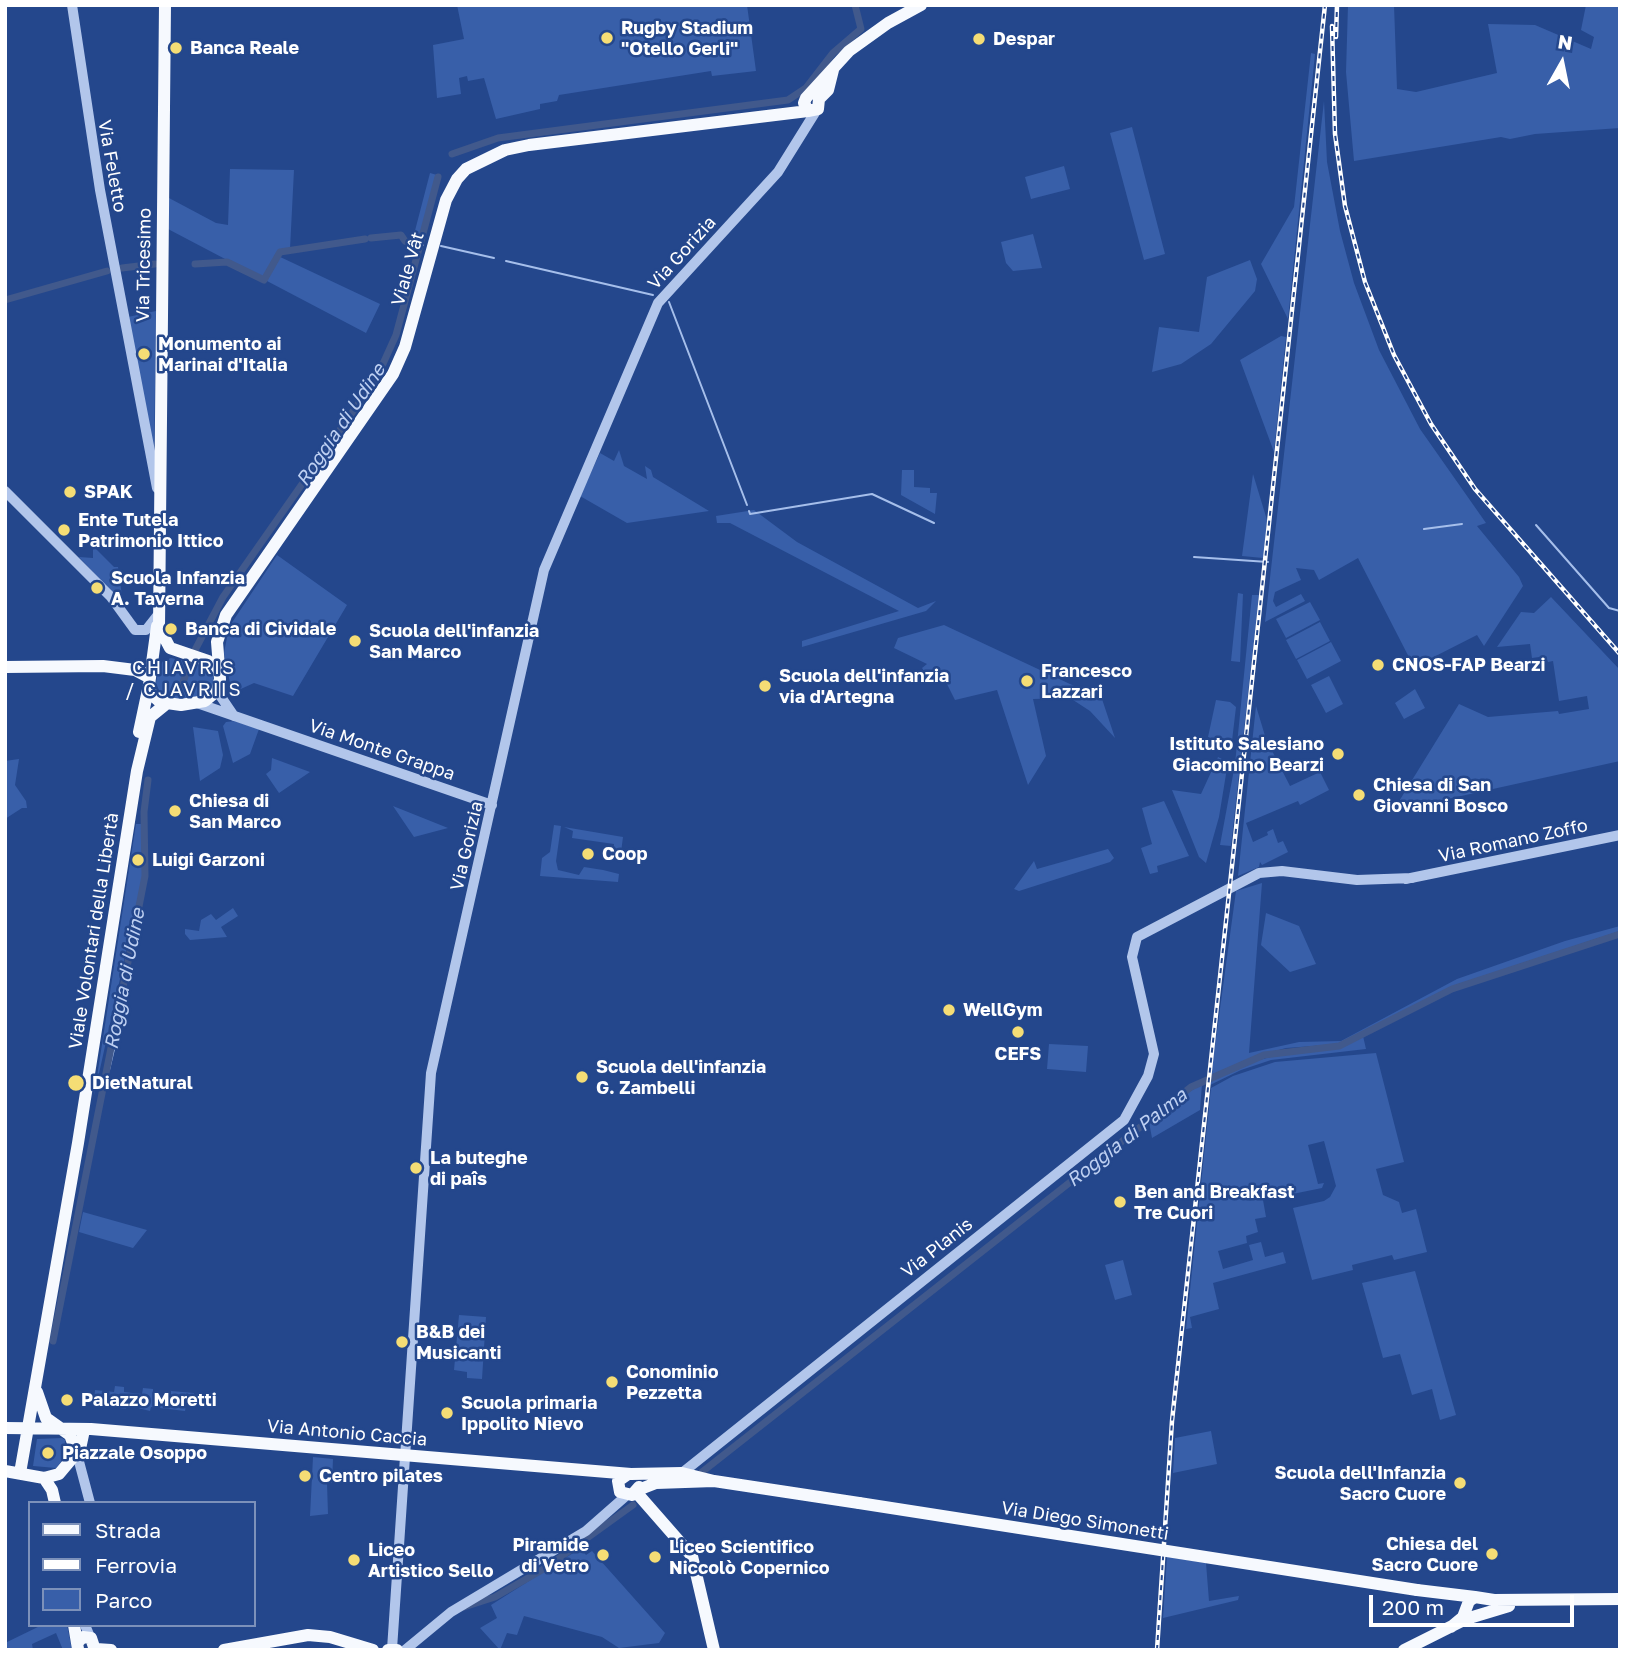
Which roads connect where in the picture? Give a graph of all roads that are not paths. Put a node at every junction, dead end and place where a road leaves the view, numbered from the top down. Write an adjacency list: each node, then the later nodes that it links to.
1 (72, 5): 6 (street, Via Feletto)
2 (165, 5): 6 (main road, Via Tricesimo)
3 (921, 5): 4 (main road, Viale Vât)
4 (811, 105): 8 (main road, Viale Vât); 21 (street, Via Gorizia)
5 (5, 491): 7 (street)
6 (158, 495): 7 (main road, Via Tricesimo)
7 (155, 620): 9 (main road); 11 (main road, Via Tricesimo)
8 (217, 642): 10 (main road, Viale Vât); 14 (main road, Viale Vât)
9 (179, 653): 10 (main road); 11 (main road)
10 (200, 658): 14 (main road)
11 (149, 662): 13 (main road); 15 (main road)
12 (5, 667): 13 (main road)
13 (128, 668): 15 (main road)
14 (219, 672): 16 (main road)
15 (149, 682): 18 (main road); 20 (main road)
16 (217, 691): 17 (main road); 19 (street)
17 (197, 703): 18 (main road); 19 (street, Via Monte Grappa)
18 (166, 704): 20 (main road)
19 (234, 716): 21 (street, Via Monte Grappa)
20 (141, 737): 25 (main road, Viale Volontari della Libertà)
21 (492, 805): 31 (street, Via Gorizia)
22 (1620, 835): 23 (street, Via Romano Zoffo)
23 (1412, 878): 24 (street, Via Romano Zoffo); 24 (street, Via Romano Zoffo)
24 (1209, 900): 32 (street, Via Planis)
25 (36, 1385): 26 (main road); 27 (main road); 28 (main road)
26 (5, 1428): 27 (main road)
27 (27, 1430): 28 (main road); 34 (main road)
28 (64, 1430): 29 (main road, Via Antonio Caccia); 30 (main road)
29 (84, 1430): 30 (main road); 31 (main road, Via Antonio Caccia)
30 (77, 1454): 37 (main road); 42 (street)
31 (404, 1455): 35 (main road, Via Antonio Caccia); 47 (street, Via Gorizia)
32 (696, 1461): 36 (street); 38 (street, Via Planis)
33 (5, 1471): 34 (main road)
34 (20, 1473): 37 (main road)
35 (630, 1474): 38 (main road, Via Antonio Caccia); 40 (main road); 40 (main road)
36 (700, 1477): 38 (main road, Via Diego Simonetti); 39 (main road, Via Diego Simonetti)
37 (44, 1478): 41 (main road)
38 (674, 1479): 39 (main road, Via Diego Simonetti); 40 (main road, Via Planis)
39 (714, 1481): 44 (main road, Via Diego Simonetti, bridge)
40 (634, 1492): 51 (street, Via Planis); 52 (main road)
41 (55, 1501)
42 (89, 1501)
43 (1620, 1599): 44 (main road)
44 (1476, 1607): 53 (main road)
45 (76, 1627): 46 (main road)
46 (87, 1642): 48 (main road)
47 (392, 1649)
48 (111, 1650)
49 (224, 1650): 50 (main road)
50 (373, 1650)
51 (405, 1650)
52 (714, 1650)
53 (1404, 1650)

